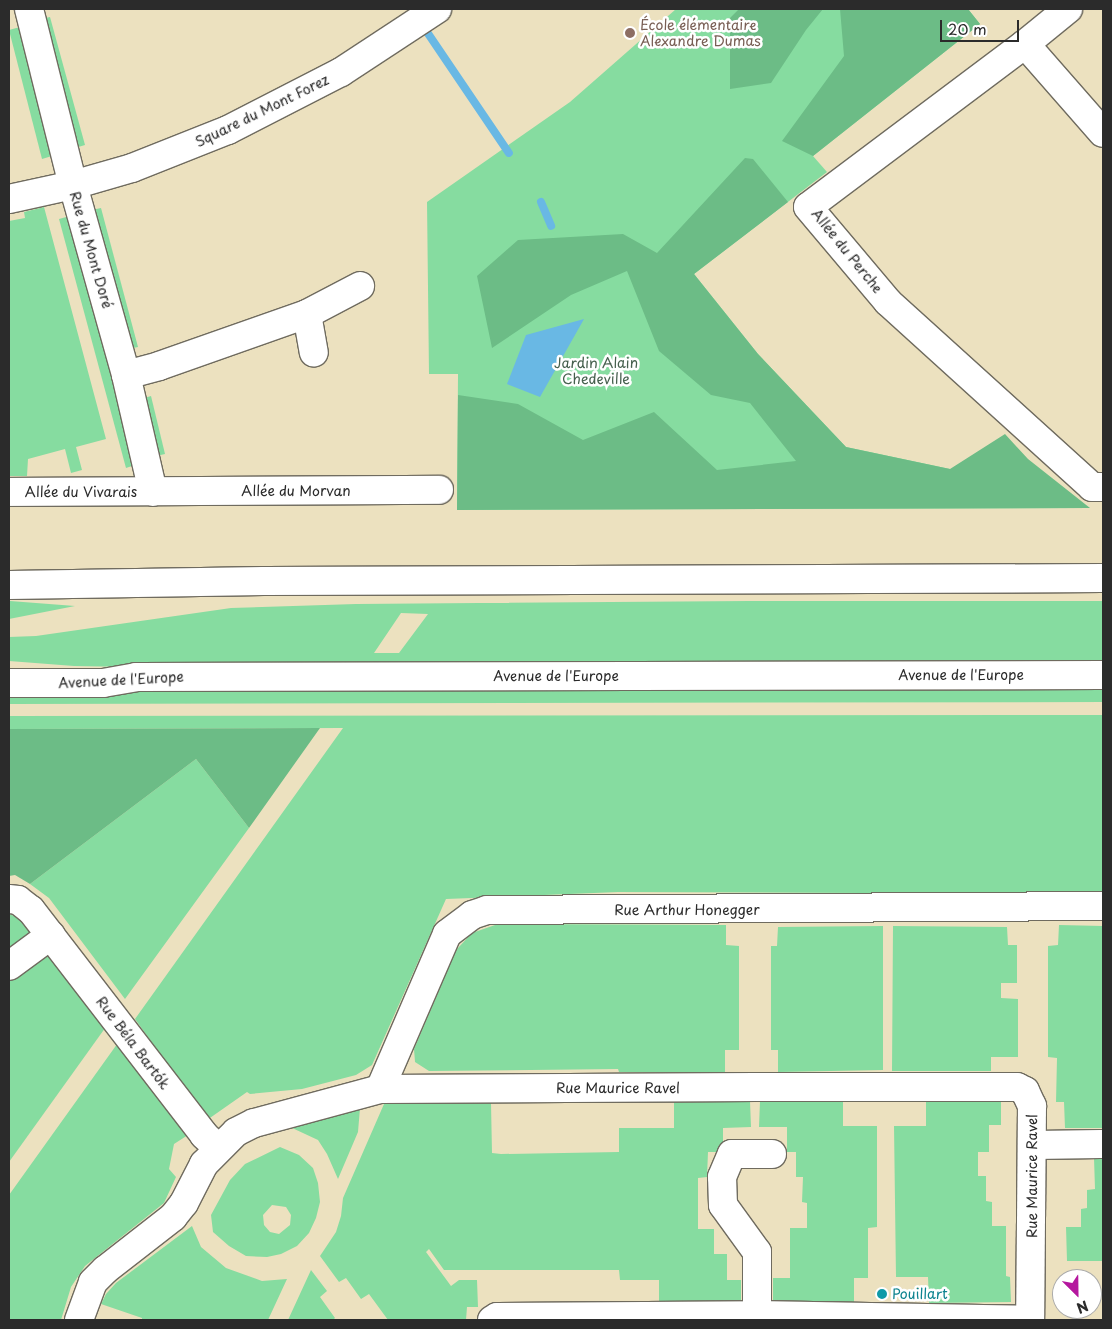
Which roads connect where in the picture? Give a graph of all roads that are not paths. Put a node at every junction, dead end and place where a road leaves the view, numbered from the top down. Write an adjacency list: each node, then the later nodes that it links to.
1 (29, 9): 6 (street, Rue du Mont Doré)
2 (437, 9): 6 (street, Square du Mont Forez)
3 (1068, 9): 4 (street, Allée du Perche)
4 (1025, 44): 5 (street); 12 (street, Allée du Perche)
5 (1103, 133)
6 (73, 185): 7 (street, Square du Mont Forez); 11 (street, Rue du Mont Doré)
7 (9, 198)
8 (360, 286): 9 (street)
9 (307, 314): 10 (street); 11 (street)
10 (314, 352)
11 (126, 375): 15 (street, Rue du Mont Doré)
12 (1103, 487)
13 (439, 490): 15 (street, Allée du Morvan)
14 (9, 492): 15 (street, Allée du Vivarais)
15 (153, 492)
16 (1103, 578): 17 (street)
17 (9, 585)
18 (1103, 675): 19 (street, Avenue de l'Europe)
19 (9, 684)
20 (9, 899): 22 (street, Rue Béla Bartók)
21 (1103, 906): 24 (street, Rue Arthur Honegger)
22 (51, 935): 23 (street); 27 (street, Rue Béla Bartók)
23 (9, 966)
24 (380, 1089): 26 (street, Rue Maurice Ravel); 27 (street, Rue Maurice Ravel)
25 (1103, 1144): 26 (street)
26 (1032, 1145): 32 (street, Rue Maurice Ravel)
27 (218, 1148): 30 (street, Rue Maurice Ravel)
28 (772, 1154): 29 (street)
29 (757, 1318): 31 (street); 32 (street)
30 (79, 1320)
31 (492, 1320)
32 (1030, 1320)

